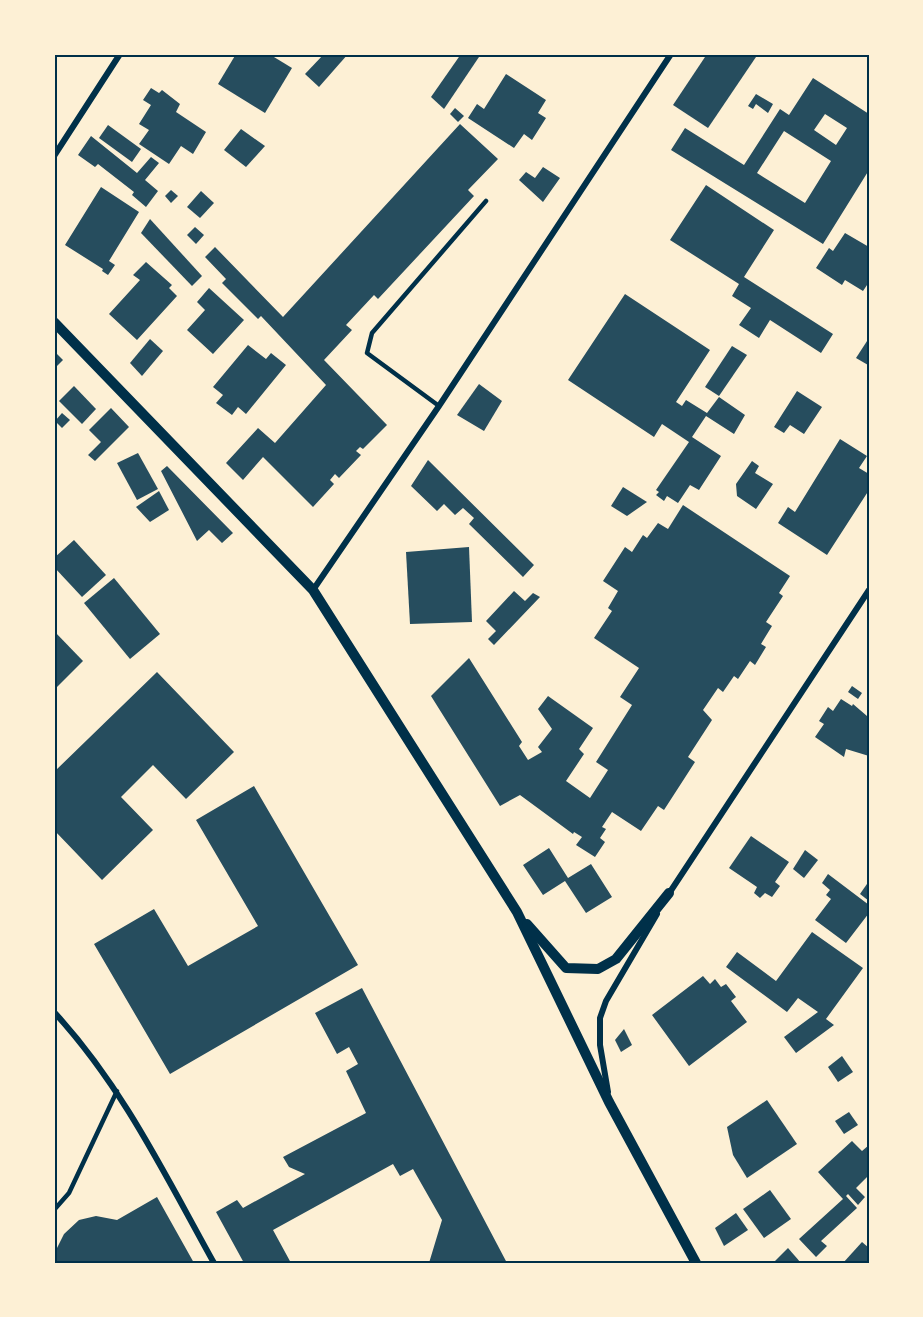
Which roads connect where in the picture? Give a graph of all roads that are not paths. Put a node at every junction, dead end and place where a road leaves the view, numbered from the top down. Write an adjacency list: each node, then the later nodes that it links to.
1 (120, 54): 3 (street)
2 (671, 54): 6 (street)
3 (54, 156)
4 (486, 201): 6 (lane)
5 (54, 322): 7 (street)
6 (439, 406): 7 (street)
7 (313, 590): 10 (street)
8 (869, 590): 9 (street)
9 (669, 893): 10 (street); 13 (street)
10 (517, 912): 13 (street)
11 (54, 1012): 12 (street)
12 (117, 1090): 14 (lane); 15 (street)
13 (609, 1102): 16 (street)
14 (54, 1210)
15 (214, 1263)
16 (696, 1263)

